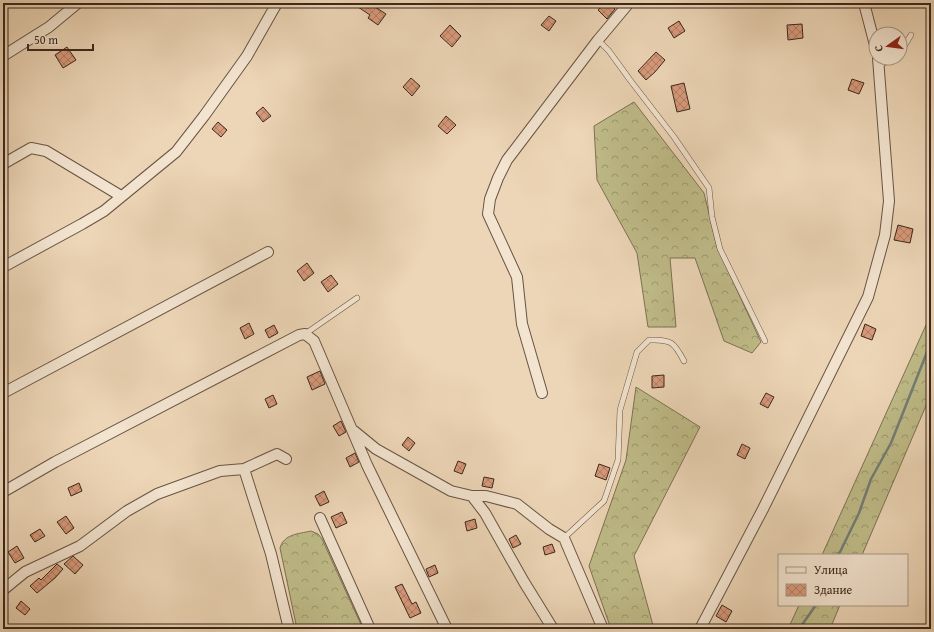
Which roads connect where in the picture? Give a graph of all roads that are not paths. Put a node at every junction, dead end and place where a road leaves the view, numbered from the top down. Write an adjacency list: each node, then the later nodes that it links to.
1 (78, 3): 9 (street)
2 (277, 3): 12 (street)
3 (629, 3): 7 (street)
4 (864, 3): 5 (street)
5 (870, 26)
6 (911, 35): 8 (lane)
7 (598, 40): 17 (lane); 20 (street)
8 (908, 40)
9 (3, 56)
10 (879, 66): 34 (street)
11 (3, 164): 12 (street)
12 (121, 196): 14 (street)
13 (268, 252): 19 (street)
14 (3, 266)
15 (357, 298): 16 (lane)
16 (305, 334): 21 (street); 24 (street)
17 (765, 341)
18 (684, 361): 27 (lane)
19 (3, 393)
20 (542, 393)
21 (352, 430): 25 (street); 31 (street)
22 (286, 459): 23 (street)
23 (244, 469): 28 (street); 29 (street)
24 (3, 492)
25 (472, 496): 27 (street); 32 (street)
26 (320, 518): 30 (street)
27 (564, 538): 33 (street)
28 (3, 590)
29 (289, 629)
30 (370, 629)
31 (447, 629)
32 (553, 629)
33 (603, 629)
34 (700, 629)

